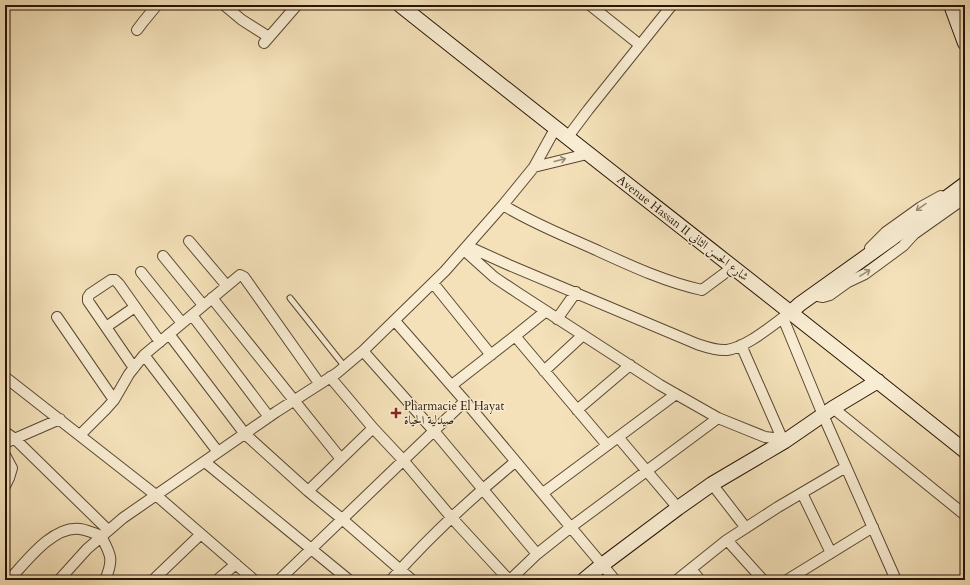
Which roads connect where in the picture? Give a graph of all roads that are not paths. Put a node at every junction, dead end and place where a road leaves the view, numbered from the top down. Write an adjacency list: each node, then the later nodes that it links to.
1 (157, 5): 8 (street)
2 (224, 5): 3 (street)
3 (297, 5)
4 (400, 5): 11 (street, Avenue Hassan II شارع الحسن الثاني)
5 (590, 5): 10 (street)
6 (672, 5): 10 (street)
7 (951, 5): 9 (street)
8 (138, 30)
9 (965, 43)
10 (640, 45): 12 (street)
11 (555, 129): 12 (street, Avenue Hassan II شارع الحسن الثاني); 14 (street)
12 (567, 138): 13 (street, Avenue Hassan II شارع الحسن الثاني)
13 (587, 154): 14 (street, one-way to 13); 23 (street, Avenue Hassan II شارع الحسن الثاني)
14 (534, 167): 19 (street)
15 (965, 179): 34 (street, one-way to 34)
16 (965, 184): 34 (street)
17 (965, 192): 28 (street)
18 (965, 198): 28 (street, one-way to 18)
19 (503, 205): 21 (street); 23 (street)
20 (189, 241): 26 (street)
21 (465, 248): 25 (street); 27 (street); 33 (street)
22 (163, 256): 31 (street)
23 (733, 267): 34 (street, Avenue Hassan II شارع الحسن الثاني)
24 (141, 272): 39 (street)
25 (433, 283): 38 (street); 48 (street)
26 (227, 286): 29 (street); 56 (street)
27 (576, 292): 37 (street); 45 (street)
28 (818, 296): 34 (street)
29 (212, 298): 31 (street); 60 (street)
30 (290, 298): 50 (lane)
31 (204, 305): 35 (street)
32 (135, 307): 40 (street); 40 (street); 44 (street)
33 (546, 311): 37 (street); 43 (street)
34 (792, 311): 45 (street); 55 (street, Avenue Hassan II شارع الحسن الثاني); 63 (street)
35 (192, 315): 39 (street); 64 (street)
36 (57, 318): 59 (street)
37 (557, 318): 42 (street)
38 (395, 321): 46 (street); 57 (street)
39 (182, 324): 41 (street)
40 (106, 327): 51 (street)
41 (169, 334): 44 (street); 70 (street)
42 (583, 335): 49 (street); 52 (street)
43 (515, 336): 48 (street); 52 (street)
44 (160, 342): 47 (street)
45 (741, 345): 73 (street)
46 (363, 351): 50 (street); 68 (street)
47 (144, 355): 51 (street); 78 (street)
48 (491, 355): 57 (street)
49 (630, 365): 58 (street); 62 (street)
50 (345, 367): 54 (street)
51 (134, 368): 59 (street)
52 (544, 371): 62 (street)
53 (5, 376): 66 (street)
54 (330, 377): 56 (street); 67 (street)
55 (878, 381): 63 (street); 77 (street, Avenue Hassan II شارع الحسن الثاني)
56 (319, 383): 60 (street)
57 (452, 385): 61 (street)
58 (676, 394): 65 (street); 72 (street)
59 (114, 400): 71 (street)
60 (294, 401): 64 (street); 80 (street)
61 (465, 401): 68 (street); 83 (street)
62 (577, 410): 76 (street)
63 (828, 411): 73 (street); 84 (street); 94 (street)
64 (269, 417): 70 (street)
65 (718, 418): 73 (street); 85 (street)
66 (60, 419): 71 (street); 74 (street)
67 (373, 428): 80 (street); 81 (street)
68 (434, 431): 81 (street); 88 (street)
69 (5, 432): 74 (street)
70 (245, 434): 78 (street); 89 (street)
71 (80, 435): 92 (street)
72 (618, 437): 76 (street); 85 (street)
73 (783, 438): 86 (street)
74 (15, 439): 75 (street); 100 (street)
75 (5, 443)
76 (607, 445): 90 (street)
77 (965, 451)
78 (218, 452): 82 (street)
79 (5, 455): 87 (street)
80 (341, 459): 89 (street)
81 (403, 460): 95 (street); 96 (street)
82 (205, 462): 92 (street); 103 (street)
83 (515, 462): 88 (street); 90 (street)
84 (846, 467): 91 (street); 98 (street)
85 (646, 471): 93 (street); 97 (street)
86 (712, 484): 93 (street); 99 (street)
87 (5, 486)
88 (483, 488): 95 (street); 105 (street)
89 (308, 491): 96 (street)
90 (543, 493): 97 (street)
91 (802, 493): 99 (street); 104 (street)
92 (156, 496): 100 (street); 101 (street)
93 (678, 508): 107 (street)
94 (965, 515)
95 (451, 517): 108 (street); 121 (street)
96 (342, 519): 103 (street); 108 (street)
97 (571, 527): 105 (street); 107 (street)
98 (873, 527): 104 (street); 110 (street)
99 (746, 528): 102 (street)
100 (104, 533): 111 (street); 112 (street); 113 (street)
101 (201, 534): 106 (street); 114 (street)
102 (727, 540): 109 (street); 126 (street)
103 (311, 549): 117 (street); 118 (street)
104 (831, 553): 127 (street)
105 (537, 554): 121 (street)
106 (236, 564): 115 (street); 116 (street)
107 (602, 565): 122 (street); 123 (street)
108 (400, 569): 119 (street); 120 (street)
109 (691, 569): 124 (street); 125 (street)
110 (893, 579)
111 (9, 580)
112 (59, 580)
113 (105, 580)
114 (153, 580)
115 (217, 580)
116 (254, 580)
117 (279, 580)
118 (349, 580)
119 (391, 580)
120 (412, 580)
121 (509, 580)
122 (584, 580)
123 (615, 580)
124 (676, 580)
125 (700, 580)
126 (763, 580)
127 (787, 580)

